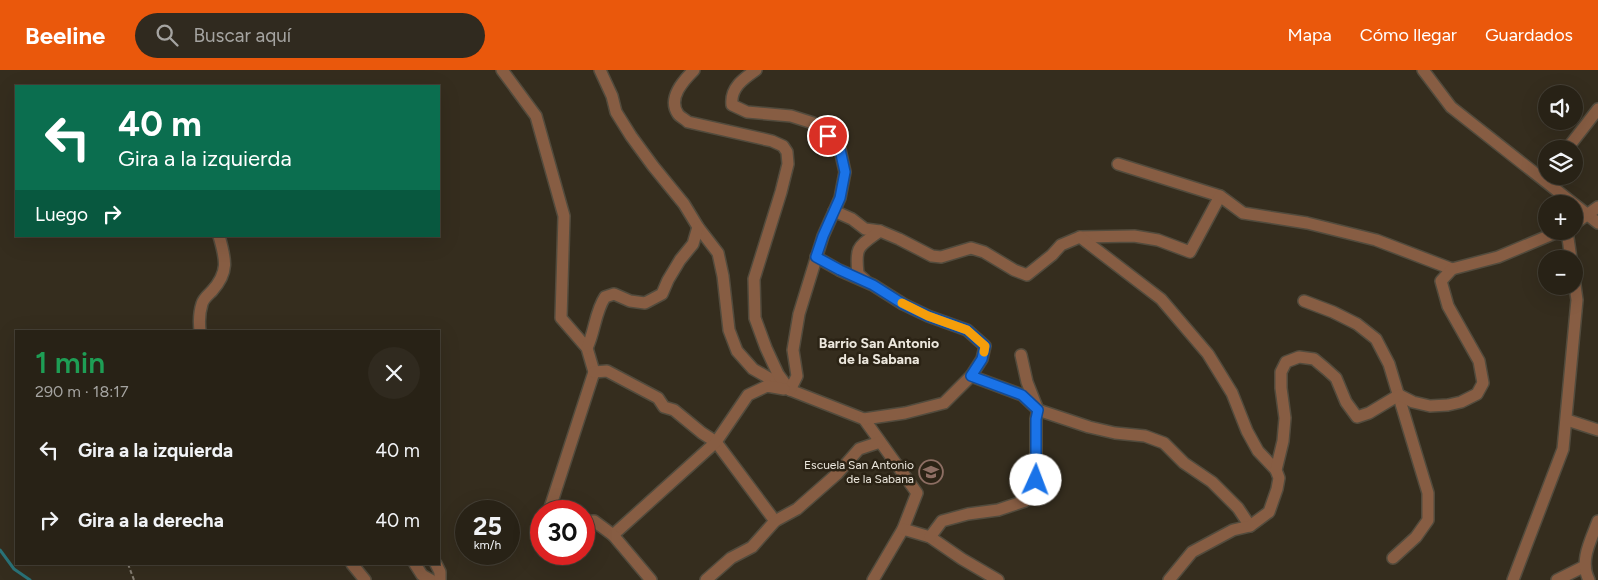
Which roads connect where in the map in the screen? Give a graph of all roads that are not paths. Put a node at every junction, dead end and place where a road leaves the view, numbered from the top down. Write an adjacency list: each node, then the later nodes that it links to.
1 (502, 70): 28 (street)
2 (600, 70): 17 (street)
3 (694, 70): 32 (street)
4 (756, 70): 13 (street)
5 (1422, 70): 9 (street)
6 (1598, 109): 7 (street)
7 (1573, 140)
8 (1118, 164): 11 (street)
9 (1538, 172)
10 (1553, 185): 14 (street)
11 (1220, 196): 20 (street); 23 (street)
12 (1598, 207): 14 (street)
13 (834, 211): 18 (street); 22 (street)
14 (1588, 215): 15 (street); 16 (street)
15 (1583, 218)
16 (1598, 223)
17 (698, 227): 28 (street); 32 (street)
18 (880, 231): 20 (street); 24 (street)
19 (219, 237): 27 (street)
20 (1080, 238): 40 (street)
21 (1539, 240): 23 (street)
22 (816, 257): 24 (street); 32 (street)
23 (1452, 269): 33 (street)
24 (873, 285): 31 (street)
25 (1576, 295): 36 (street)
26 (1304, 301): 33 (street)
27 (200, 330)
28 (587, 348): 30 (street)
29 (1021, 355): 34 (street)
30 (594, 372): 38 (street); 41 (street)
31 (971, 376): 34 (street); 35 (street)
32 (790, 390): 35 (street); 38 (street)
33 (1399, 394): 40 (street); 49 (street)
34 (1038, 410): 45 (street); 48 (street)
35 (864, 419): 39 (street)
36 (1567, 420): 37 (street); 62 (street)
37 (1598, 430)
38 (716, 442): 42 (street); 47 (street)
39 (880, 442): 42 (street); 46 (street)
40 (1276, 470): 45 (street)
41 (553, 500)
42 (775, 521): 58 (street)
43 (1598, 521): 53 (street)
44 (595, 522): 47 (street)
45 (1250, 526): 61 (street)
46 (903, 529): 48 (street); 59 (street)
47 (613, 535): 57 (street)
48 (930, 536): 60 (street)
49 (1393, 558)
50 (353, 565): 54 (street)
51 (416, 565): 55 (street)
52 (436, 565): 56 (street)
53 (1585, 566): 63 (street); 64 (street)
54 (365, 580)
55 (431, 580)
56 (440, 580)
57 (651, 580)
58 (706, 580)
59 (873, 580)
60 (998, 580)
61 (1169, 580)
62 (1513, 580)
63 (1557, 580)
64 (1590, 580)

